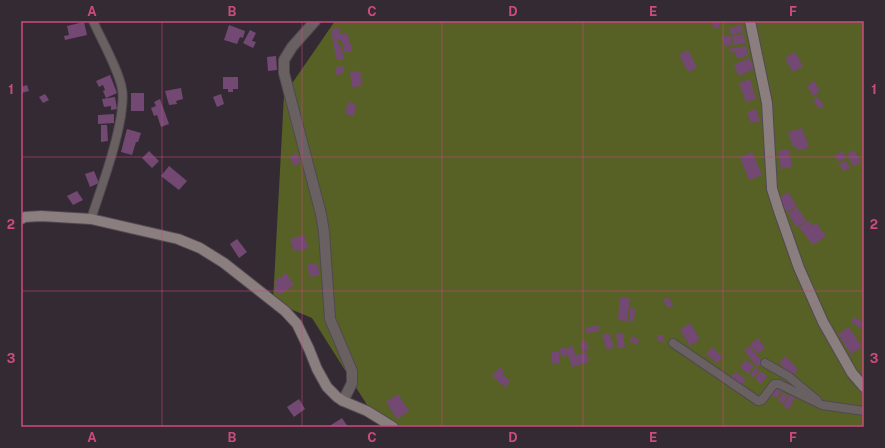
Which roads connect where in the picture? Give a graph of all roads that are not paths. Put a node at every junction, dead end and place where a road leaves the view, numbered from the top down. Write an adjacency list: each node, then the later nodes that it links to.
1 (93, 21): 5 (street)
2 (315, 21): 9 (street)
3 (750, 21): 8 (main road)
4 (21, 219): 5 (main road)
5 (91, 219): 9 (main road)
6 (673, 344): 10 (street)
7 (765, 363): 10 (street)
8 (864, 387)
9 (343, 401): 12 (main road)
10 (822, 405): 11 (street)
11 (864, 411)
12 (393, 427)

